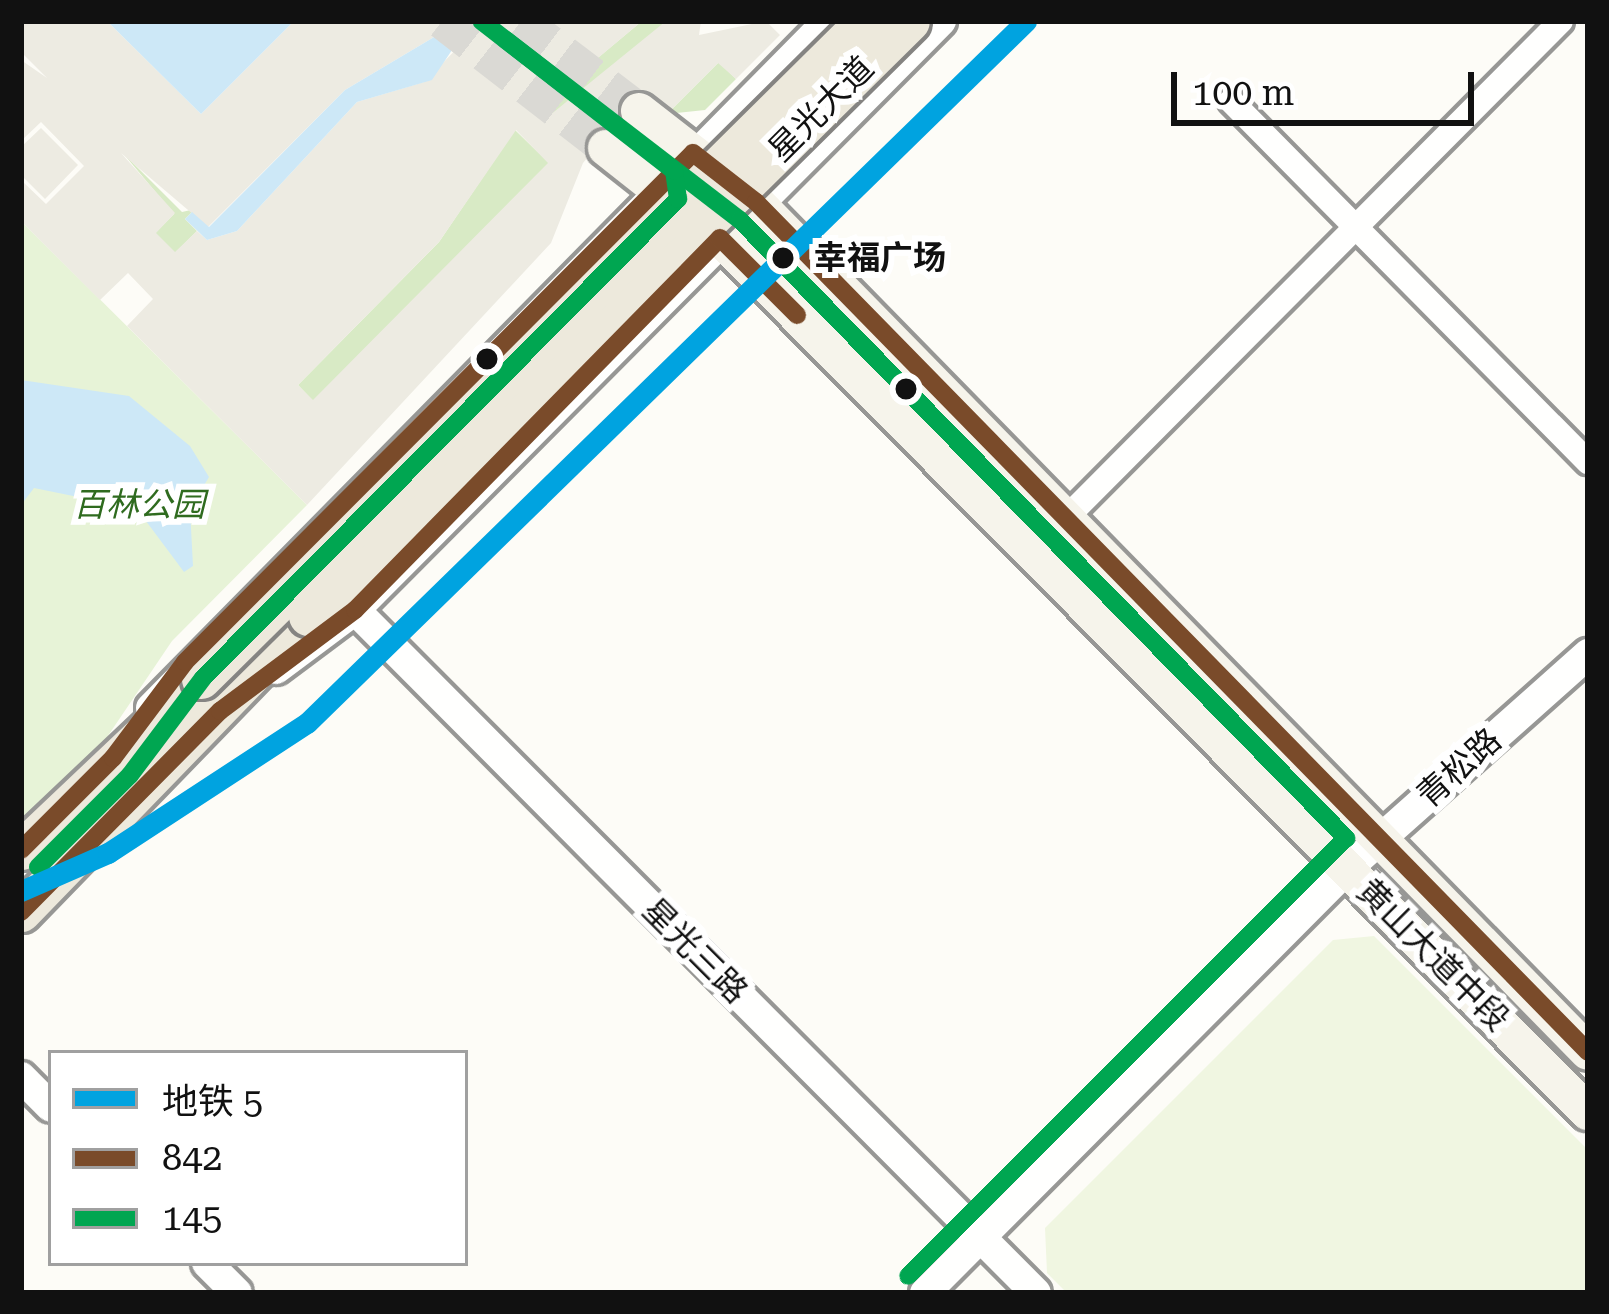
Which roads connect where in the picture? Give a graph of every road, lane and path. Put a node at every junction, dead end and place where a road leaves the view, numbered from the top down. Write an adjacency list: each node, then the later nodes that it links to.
1 (829, 21): 9 (street)
2 (866, 21): 18 (main road, 星光大道, bridge)
3 (910, 21): 18 (main road, 星光大道, bridge)
4 (941, 21): 11 (street)
5 (1561, 21): 12 (street)
6 (1231, 101): 12 (street)
7 (639, 110): 9 (main road, 黄山大道中段)
8 (606, 148): 10 (main road, 黄山大道中段)
9 (693, 152): 10 (street); 11 (main road, 黄山大道中段)
10 (657, 188): 13 (main road, 黄山大道中段); 19 (street)
11 (757, 202): 13 (street); 15 (main road, 黄山大道中段)
12 (1356, 230): 14 (street); 15 (street)
13 (721, 238): 16 (street); 22 (main road, 黄山大道中段)
14 (1588, 462)
15 (1067, 517): 20 (main road, 黄山大道中段)
16 (355, 610): 18 (street); 28 (street, 星光三路)
17 (1588, 654): 20 (street, 青松路)
18 (210, 695): 19 (main road, 星光大道); 23 (main road, 星光大道)
19 (113, 758): 21 (main road, 星光大道)
20 (1380, 838): 22 (street, 青松路); 24 (main road, 黄山大道中段)
21 (21, 850)
22 (1348, 868): 27 (main road, 黄山大道中段); 28 (street, 青松路)
23 (21, 912)
24 (1588, 1052)
25 (21, 1077): 26 (street)
26 (48, 1104)
27 (1588, 1112)
28 (981, 1238): 31 (street, 青松路); 32 (street, 星光三路)
29 (210, 1266): 30 (street)
30 (237, 1293)
31 (925, 1293)
32 (1036, 1293)

